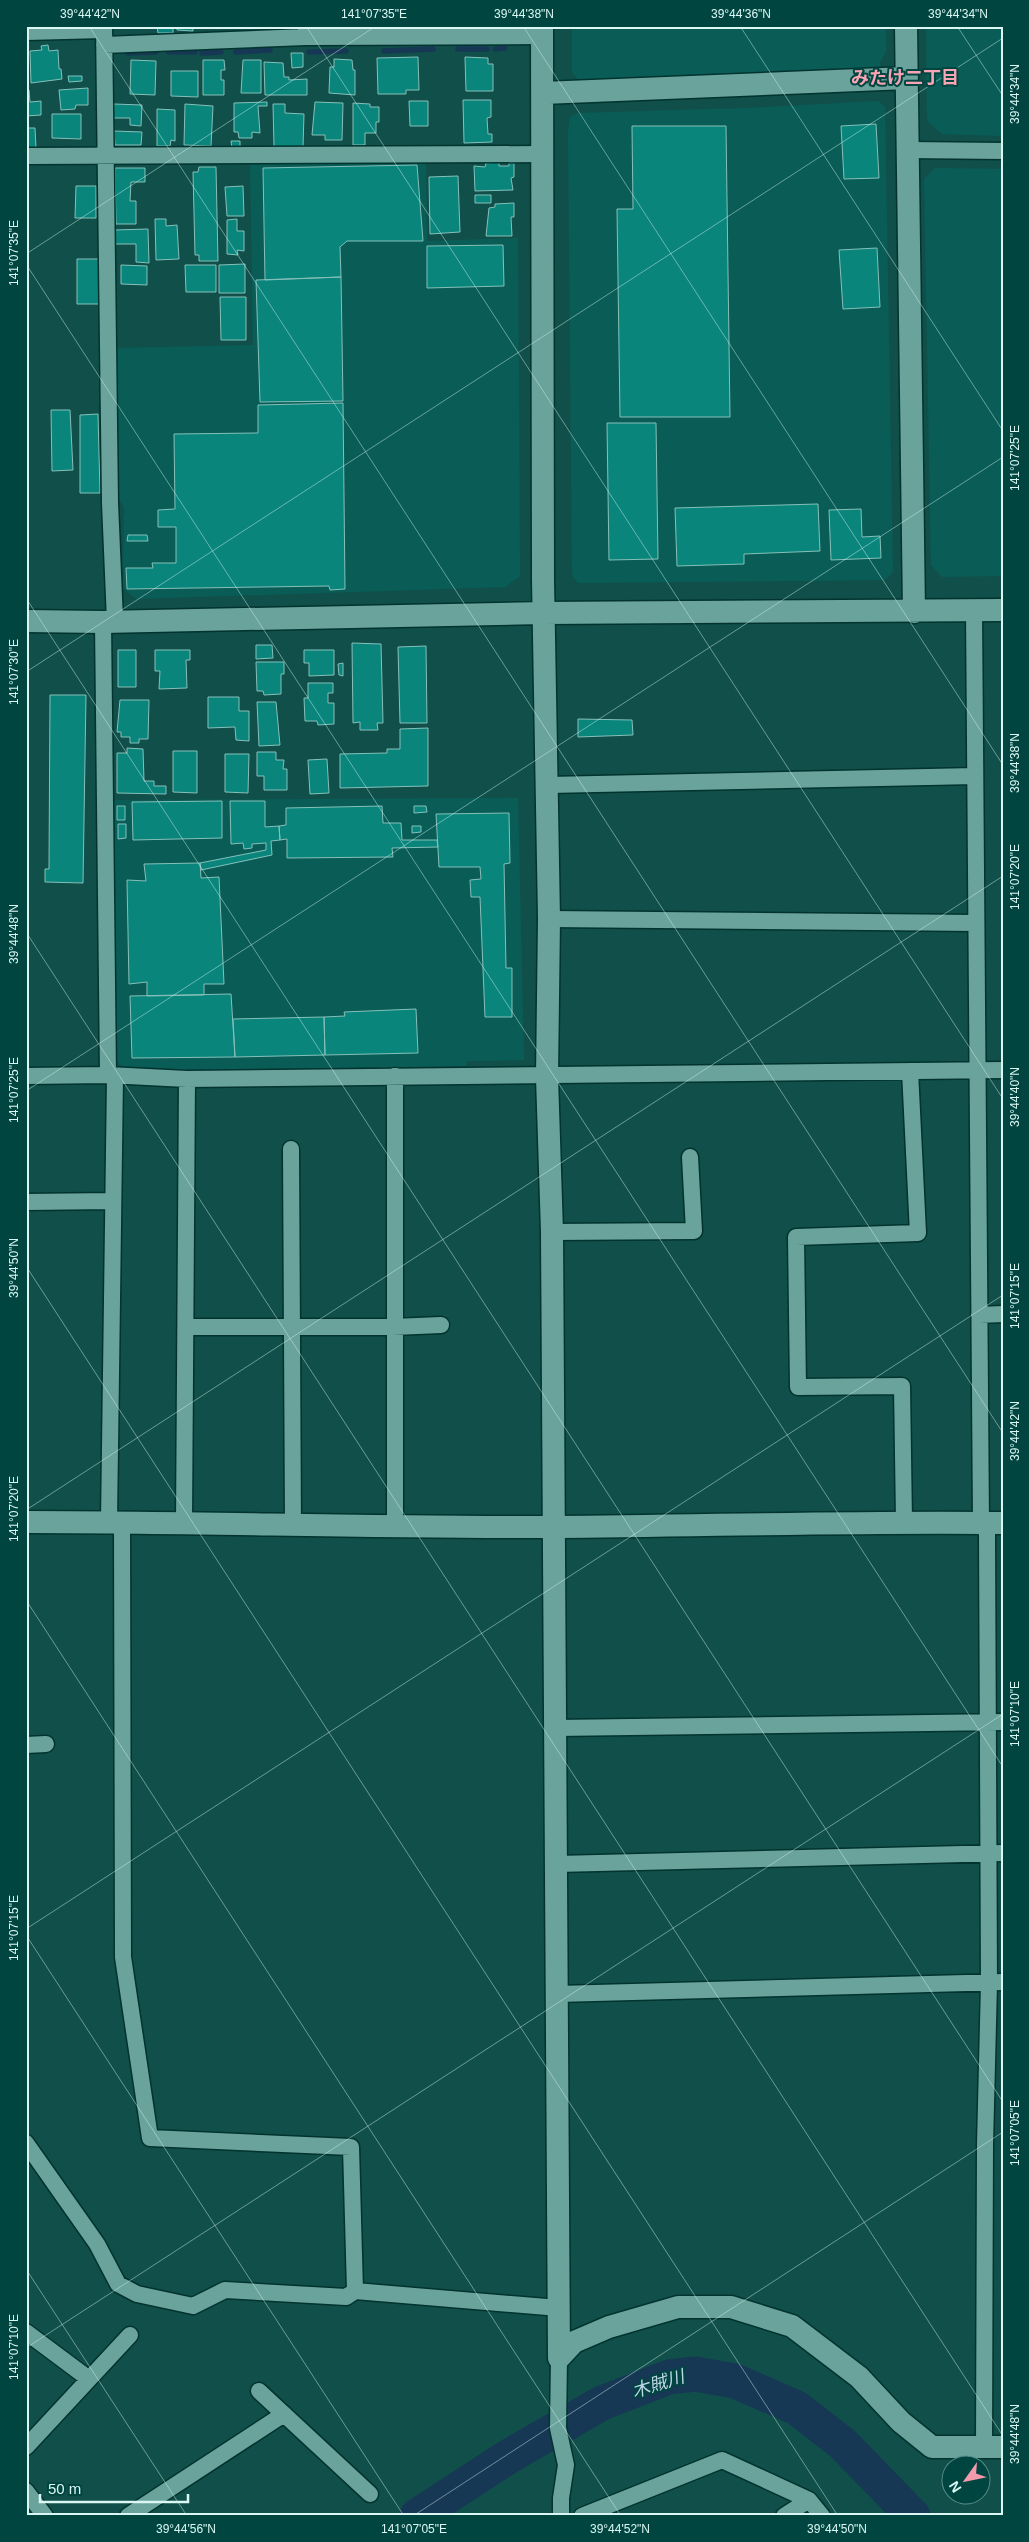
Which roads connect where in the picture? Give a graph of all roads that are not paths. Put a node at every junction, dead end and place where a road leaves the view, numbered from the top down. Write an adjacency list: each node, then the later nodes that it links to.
1 (906, 26): 6 (street)
2 (542, 31): 4 (street); 7 (street)
3 (26, 32): 5 (street)
4 (306, 32): 5 (street)
5 (104, 34): 12 (street)
6 (907, 78): 7 (street); 8 (street)
7 (543, 94): 10 (street)
8 (908, 150): 9 (street); 15 (street)
9 (1003, 151)
10 (542, 154): 12 (street); 16 (street)
11 (26, 156): 12 (street)
12 (106, 156): 18 (street)
13 (1003, 610): 14 (street)
14 (974, 611): 15 (street); 19 (street)
15 (914, 612): 16 (street)
16 (543, 613): 18 (street); 20 (street)
17 (26, 622): 18 (street)
18 (109, 622): 27 (street)
19 (975, 776): 20 (street); 22 (street)
20 (548, 785): 21 (street)
21 (549, 919): 22 (street); 29 (street)
22 (976, 923): 25 (street)
23 (1003, 1070): 25 (street)
24 (910, 1071): 25 (street); 29 (street); 45 (street)
25 (977, 1071): 37 (street)
26 (26, 1076): 27 (street)
27 (111, 1076): 30 (street); 33 (street)
28 (395, 1076): 29 (street); 30 (street); 41 (street)
29 (547, 1077): 35 (street)
30 (187, 1079): 40 (street)
31 (292, 1149): 39 (street)
32 (690, 1157): 35 (street)
33 (112, 1201): 34 (street); 43 (street)
34 (26, 1202)
35 (552, 1232): 49 (street)
36 (1003, 1314): 37 (street)
37 (979, 1315): 46 (street)
38 (441, 1325): 41 (street)
39 (291, 1326): 40 (street); 41 (street); 47 (street)
40 (186, 1327): 44 (street)
41 (393, 1327): 48 (street)
42 (26, 1522): 43 (street)
43 (115, 1522): 44 (street); 59 (street)
44 (184, 1522): 47 (street)
45 (904, 1522): 46 (street); 49 (street)
46 (992, 1523): 50 (street)
47 (293, 1526): 48 (street)
48 (395, 1526): 49 (street)
49 (554, 1527): 51 (street)
50 (995, 1722): 51 (street); 54 (street)
51 (556, 1728): 55 (street)
52 (46, 1744): 53 (street)
53 (26, 1745)
54 (995, 1854): 55 (street); 56 (street)
55 (556, 1864): 57 (street)
56 (996, 1982): 57 (street); 68 (street)
57 (557, 1994): 60 (street)
58 (26, 2144): 59 (street)
59 (355, 2291): 60 (street)
60 (559, 2308): 63 (street)
61 (26, 2332): 64 (street)
62 (130, 2335): 64 (street)
63 (559, 2358): 68 (street); 74 (street)
64 (89, 2379): 67 (street)
65 (259, 2390): 66 (street)
66 (284, 2414): 70 (street); 73 (street)
67 (26, 2447)
68 (993, 2447)
69 (26, 2492): 72 (street)
70 (370, 2494)
71 (809, 2500): 75 (street); 76 (street); 77 (street)
72 (45, 2516)
73 (128, 2516)
74 (561, 2516)
75 (582, 2516)
76 (784, 2516)
77 (822, 2516)

